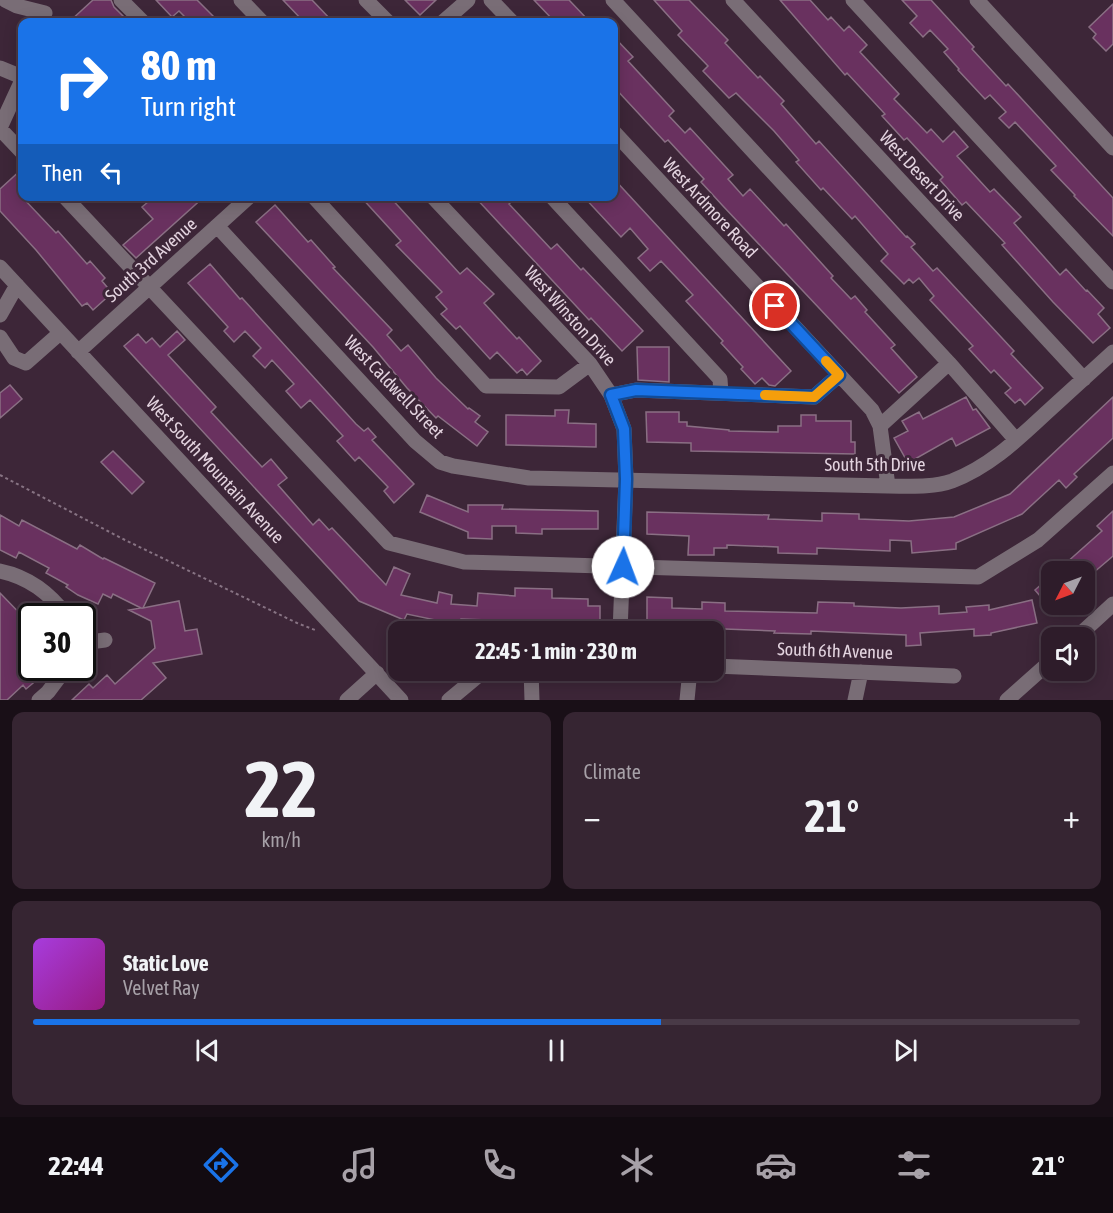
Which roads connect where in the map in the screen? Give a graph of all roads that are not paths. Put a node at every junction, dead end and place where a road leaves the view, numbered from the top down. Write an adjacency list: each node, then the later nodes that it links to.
1 (5, 0): 11 (street)
2 (121, 0): 12 (street)
3 (241, 0): 13 (street)
4 (366, 0): 14 (street)
5 (468, 0): 15 (street)
6 (491, 0): 16 (street)
7 (613, 0): 39 (street)
8 (733, 0): 42 (street, West Desert Drive)
9 (853, 0): 31 (street)
10 (977, 0): 23 (street)
11 (46, 12)
12 (139, 18)
13 (258, 18)
14 (384, 18)
15 (448, 18)
16 (508, 18)
17 (0, 68): 18 (street)
18 (18, 77)
19 (18, 88): 20 (street)
20 (0, 129): 22 (street)
21 (618, 136): 41 (street, West Ardmore Road)
22 (18, 148)
23 (1113, 148)
24 (75, 201): 33 (street)
25 (245, 201): 29 (street, South 3rd Avenue)
26 (318, 201): 40 (street)
27 (437, 201): 40 (street, West Winston Drive)
28 (556, 201): 43 (street)
29 (218, 227): 33 (street, South 3rd Avenue); 48 (street, West Caldwell Street)
30 (0, 267): 32 (street, West South Mountain Avenue)
31 (1113, 282)
32 (17, 285): 34 (street); 35 (street, West South Mountain Avenue)
33 (148, 288): 37 (street, South 3rd Avenue); 50 (street)
34 (0, 315)
35 (60, 333): 36 (street); 37 (street, West South Mountain Avenue)
36 (0, 337)
37 (78, 352): 61 (street, West South Mountain Avenue)
38 (1113, 352): 42 (street, South 5th Drive)
39 (949, 363): 45 (street); 46 (street)
40 (590, 364): 44 (street, West Winston Drive)
41 (839, 375): 43 (street); 45 (street, West Ardmore Road)
42 (1083, 379): 46 (street, South 5th Drive)
43 (721, 393): 44 (street)
44 (611, 395): 48 (street, West Winston Drive)
45 (880, 426): 49 (street, West Ardmore Road)
46 (1016, 440): 49 (street, South 5th Drive)
47 (1113, 473): 50 (street)
48 (626, 479): 49 (street, South 5th Drive); 50 (street, West Winston Drive)
49 (888, 486)
50 (623, 567): 54 (street, West Winston Drive)
51 (0, 571): 52 (street)
52 (57, 603)
53 (1112, 607): 55 (street)
54 (621, 621)
55 (1089, 627)
56 (105, 640): 57 (street)
57 (96, 641)
58 (724, 666): 60 (street, South 6th Avenue)
59 (1041, 670): 74 (street)
60 (861, 672): 62 (street, South 6th Avenue); 73 (street)
61 (377, 673): 68 (street); 69 (street, West South Mountain Avenue)
62 (954, 676)
63 (56, 681): 67 (street)
64 (472, 681): 70 (street)
65 (531, 681): 71 (street)
66 (689, 681): 72 (street)
67 (39, 700)
68 (347, 700)
69 (401, 700)
70 (450, 700)
71 (532, 700)
72 (687, 700)
73 (855, 700)
74 (1007, 700)

